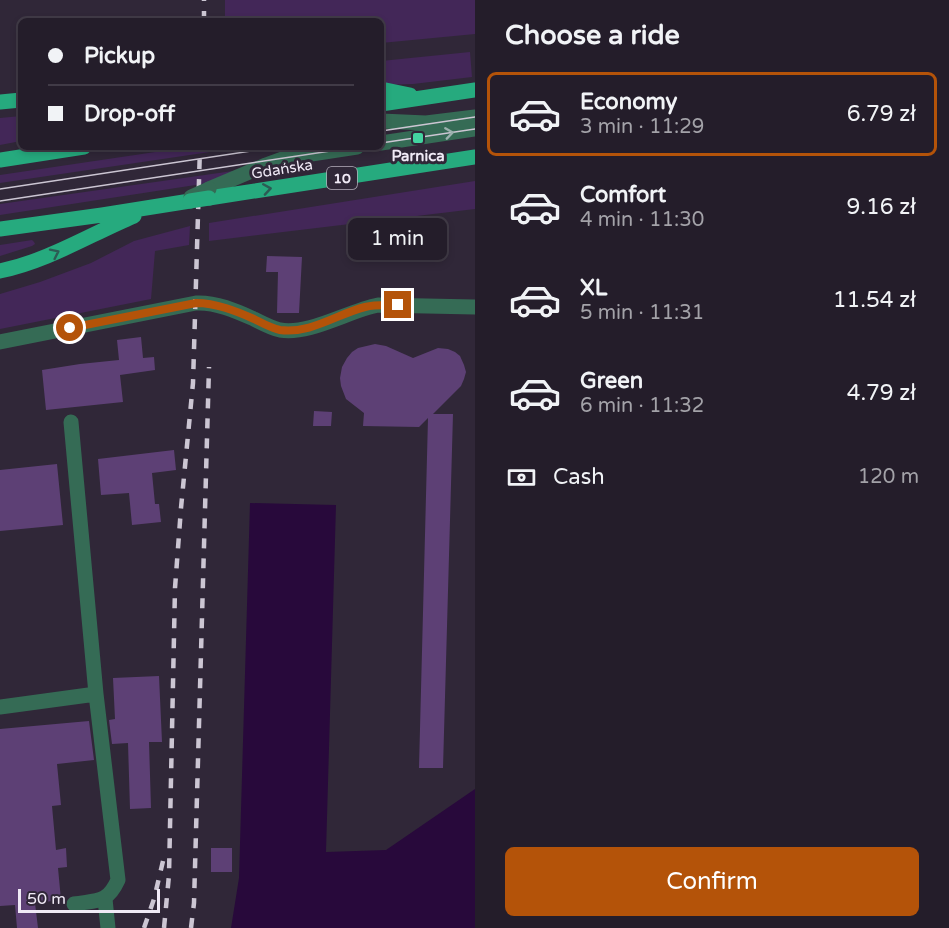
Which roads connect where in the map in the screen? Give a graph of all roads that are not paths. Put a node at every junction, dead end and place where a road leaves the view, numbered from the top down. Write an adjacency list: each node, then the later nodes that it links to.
1 (384, 90): 3 (main road)
2 (475, 90): 3 (main road)
3 (422, 98): 6 (main road)
4 (18, 100): 5 (main road)
5 (0, 102)
6 (384, 104)
7 (475, 117): 8 (lane)
8 (384, 121)
9 (475, 129): 10 (lane, one-way to 9)
10 (384, 143)
11 (65, 150): 14 (main road)
12 (339, 150): 15 (lane)
13 (475, 157): 15 (main road, Gdańska / 10, one-way to 13)
14 (0, 160)
15 (209, 193): 16 (main road, Gdańska / 10, bridge)
16 (165, 205): 17 (main road, 10); 18 (main road, one-way to 16)
17 (0, 229)
18 (0, 271)
19 (475, 307): 20 (lane)
20 (0, 342)
21 (71, 422): 22 (lane)
22 (96, 694): 23 (lane); 24 (lane)
23 (0, 706)
24 (105, 899): 25 (lane); 26 (lane)
25 (74, 904)
26 (108, 928)

